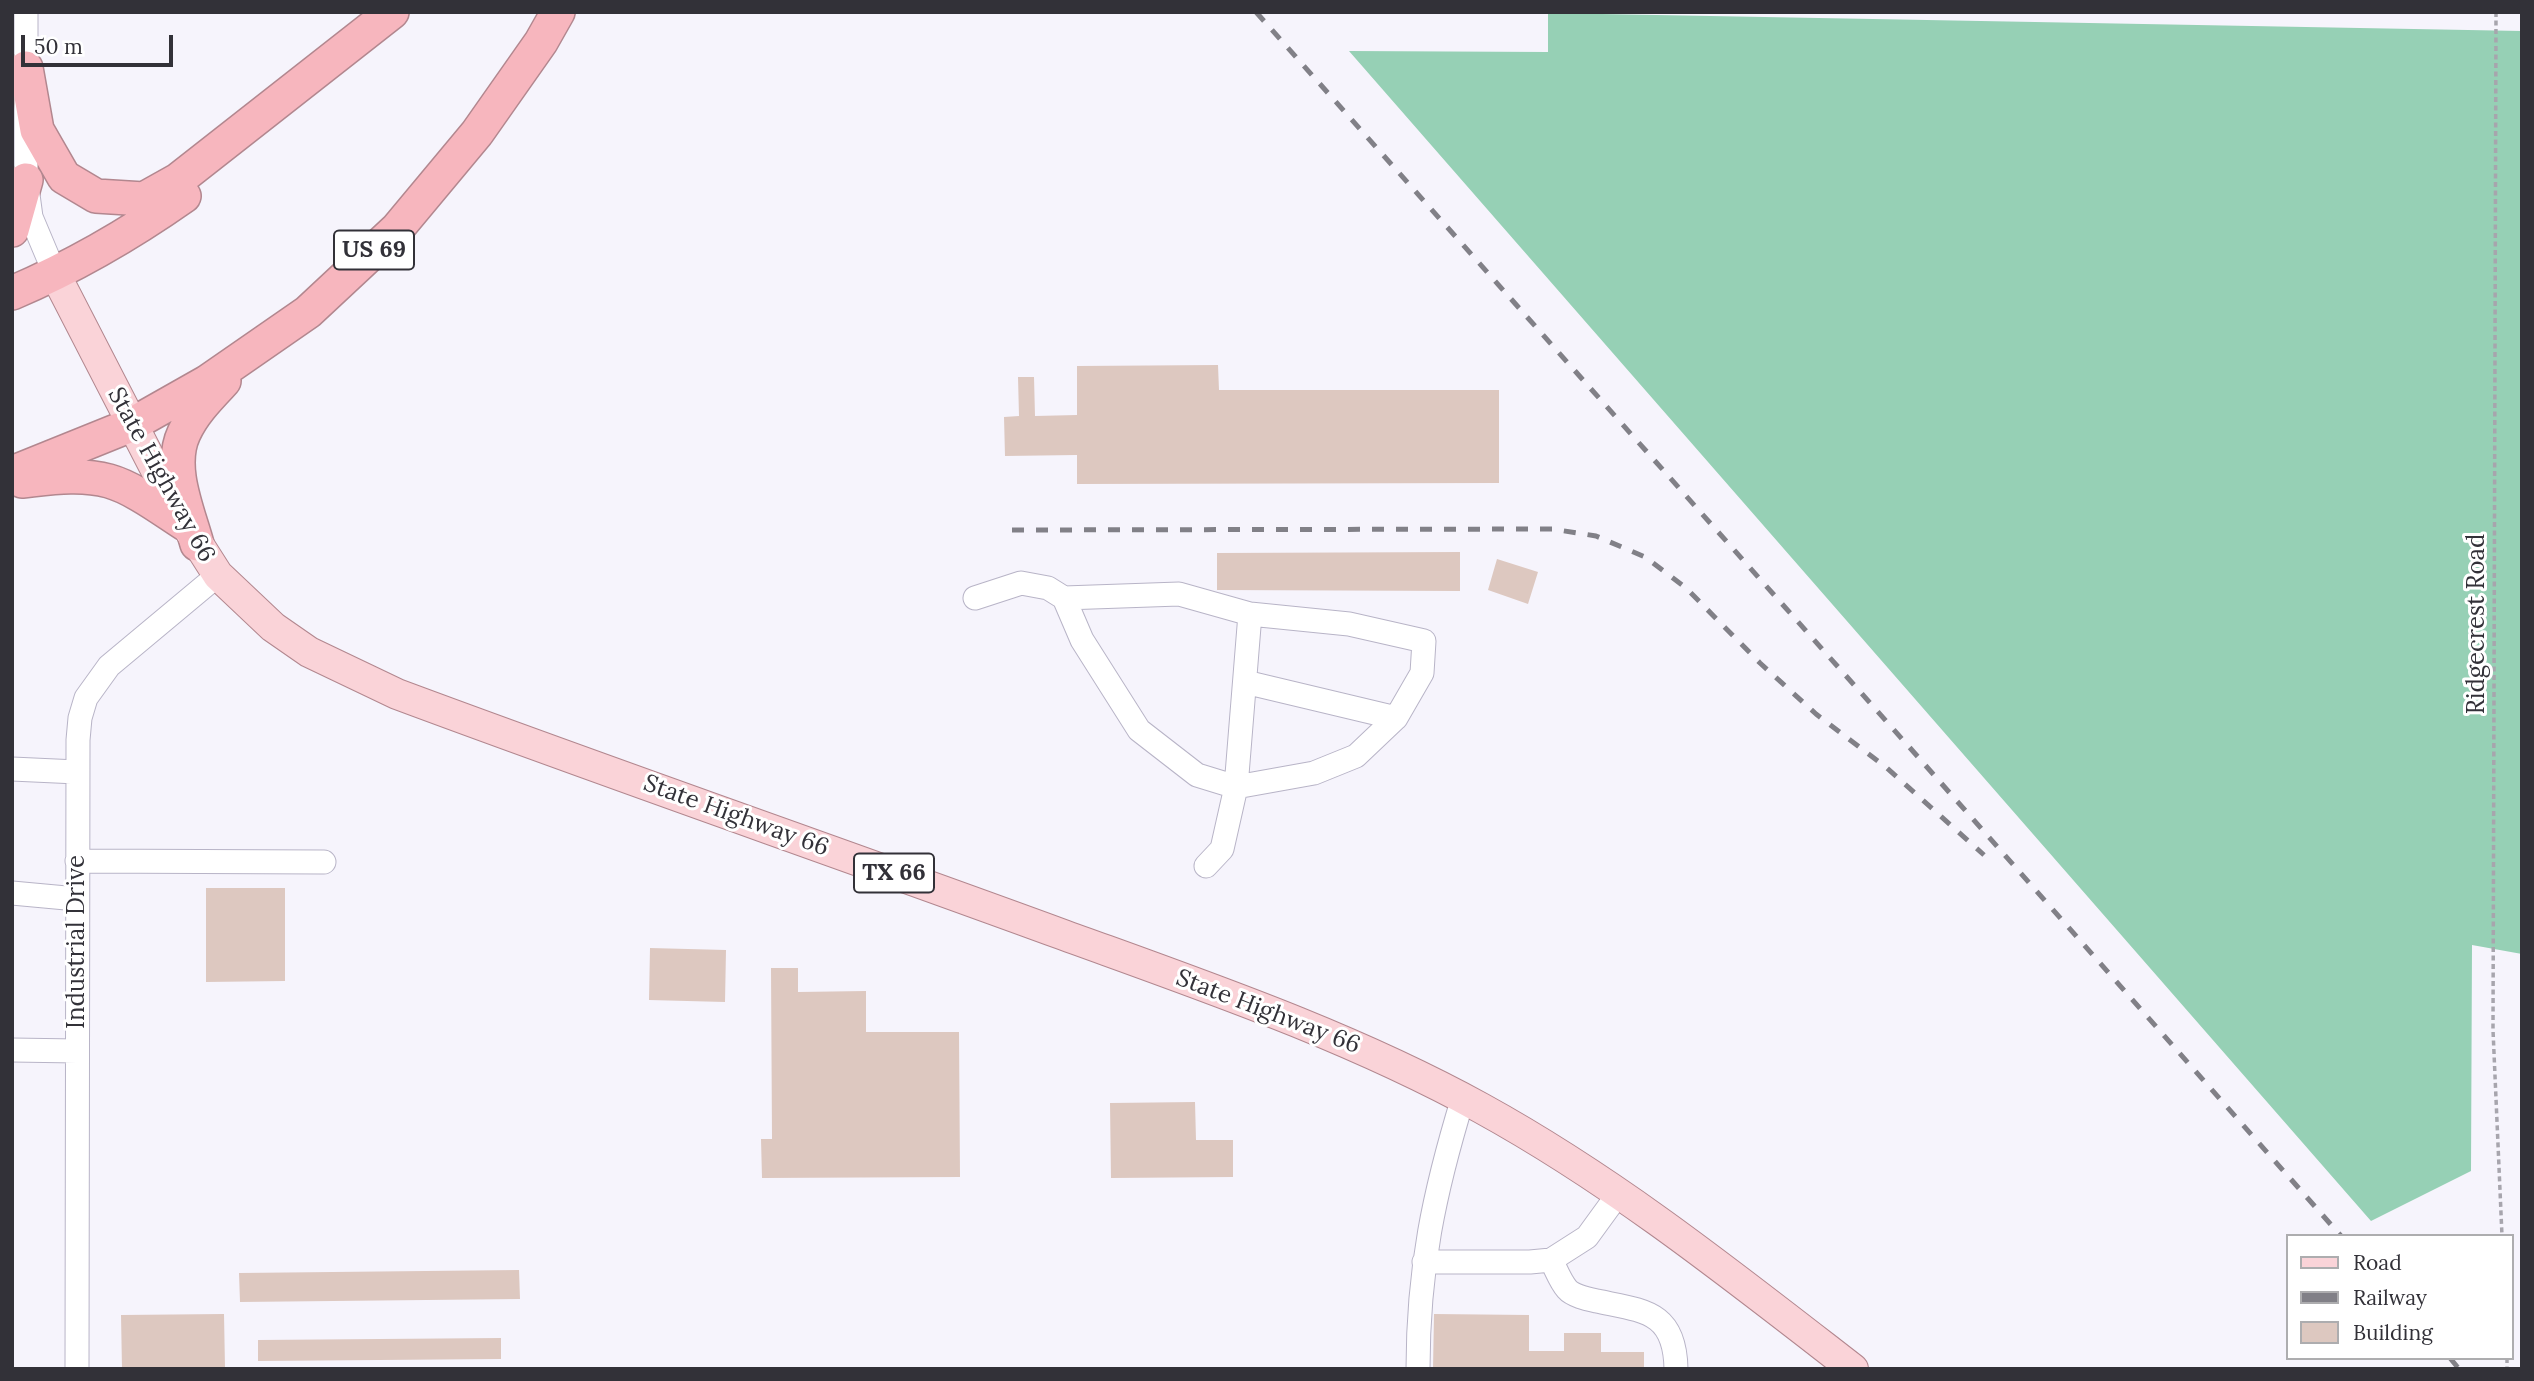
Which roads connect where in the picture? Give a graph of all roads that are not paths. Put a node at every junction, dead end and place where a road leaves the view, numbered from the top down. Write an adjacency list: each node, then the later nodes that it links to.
1 (26, 12): 5 (street)
2 (392, 12): 5 (highway)
3 (399, 12): 8 (highway)
4 (558, 12): 10 (highway, US 69)
5 (26, 68): 6 (street)
6 (26, 180): 7 (highway); 8 (street)
7 (12, 230)
8 (55, 274): 9 (highway); 11 (main road, State Highway 66 / TX 66)
9 (12, 293)
10 (249, 353): 11 (highway, US 69); 14 (highway)
11 (131, 425): 12 (highway, US 69); 14 (main road, State Highway 66 / TX 66)
12 (12, 473)
13 (12, 482): 14 (highway)
14 (191, 534): 15 (main road, State Highway 66 / TX 66)
15 (218, 575): 22 (street, Industrial Drive); 31 (main road, State Highway 66 / TX 66)
16 (975, 598): 17 (street)
17 (1064, 598): 18 (street); 23 (street)
18 (1250, 614): 19 (street); 20 (street)
19 (1245, 682): 20 (street); 23 (street)
20 (1396, 718): 23 (street)
21 (12, 769): 22 (street)
22 (77, 772): 24 (street, Industrial Drive)
23 (1236, 787): 26 (street)
24 (77, 862): 25 (street); 28 (street, Industrial Drive)
25 (324, 862)
26 (1206, 866)
27 (12, 893): 28 (street)
28 (77, 899): 30 (street, Industrial Drive)
29 (12, 1050): 30 (street)
30 (77, 1051): 35 (street, Industrial Drive)
31 (1462, 1098): 32 (main road, State Highway 66 / TX 66); 34 (street)
32 (1619, 1194): 33 (street); 38 (main road, State Highway 66 / TX 66)
33 (1552, 1260): 34 (street); 37 (street)
34 (1424, 1262): 36 (street)
35 (77, 1369)
36 (1418, 1369)
37 (1676, 1369)
38 (1853, 1369)

